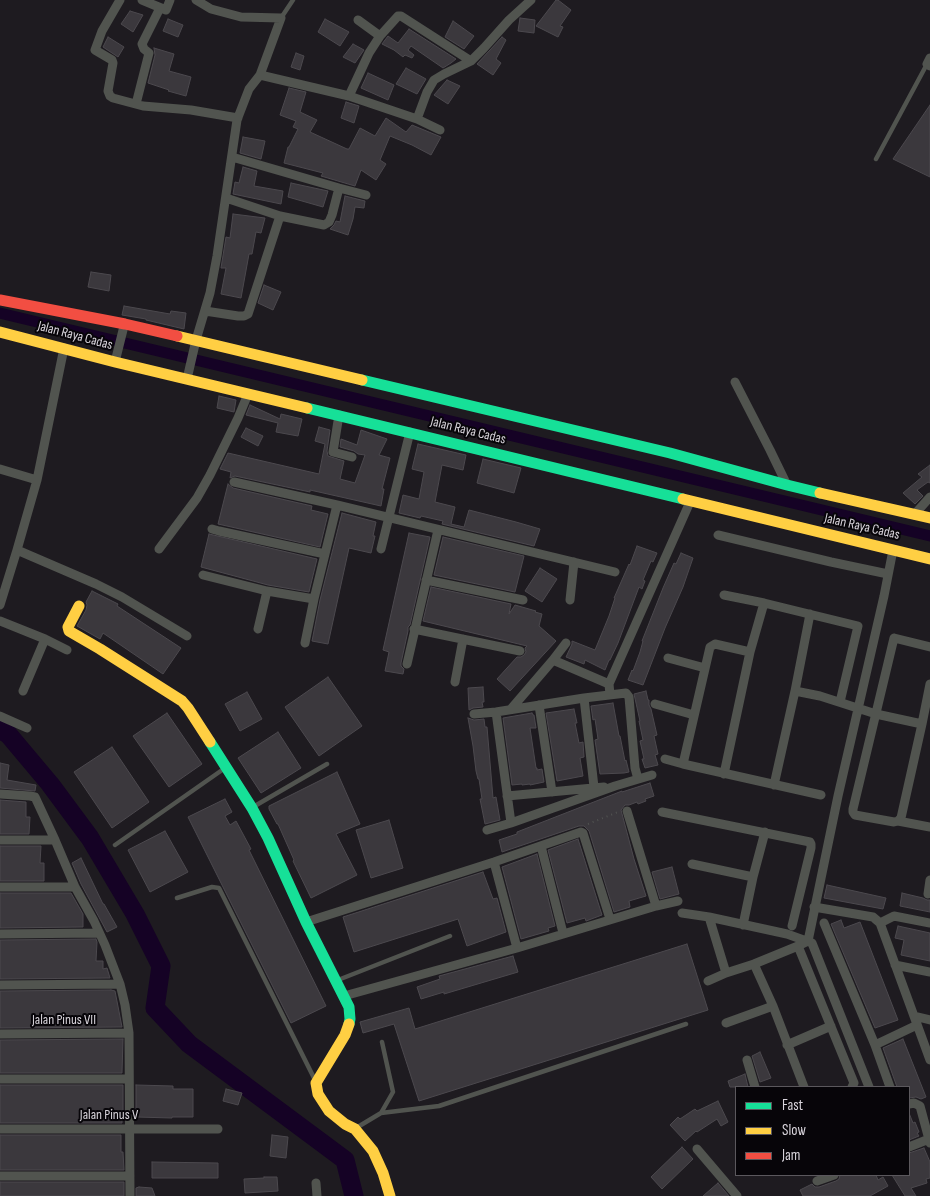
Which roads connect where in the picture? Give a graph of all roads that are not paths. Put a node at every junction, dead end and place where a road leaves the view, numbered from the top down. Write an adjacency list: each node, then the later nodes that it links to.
1 (120, 0): 15 (street)
2 (142, 0): 7 (street)
3 (170, 0): 7 (street)
4 (196, 0): 8 (street)
5 (293, 0): 8 (lane)
6 (531, 0): 11 (street)
7 (160, 8): 15 (street)
8 (281, 18): 13 (street)
9 (358, 20): 10 (street)
10 (380, 36): 11 (street); 14 (street)
11 (470, 61): 17 (street)
12 (929, 63): 20 (lane)
13 (260, 75): 14 (street); 16 (street)
14 (349, 96): 17 (street)
15 (136, 104): 16 (street)
16 (238, 118): 19 (street)
17 (417, 118): 18 (street)
18 (440, 130)
19 (232, 157): 21 (street); 23 (street)
20 (876, 159)
21 (339, 188): 22 (street); 24 (street)
22 (366, 194)
23 (226, 198): 24 (street); 26 (street)
24 (280, 216): 26 (street)
25 (0, 300): 27 (street)
26 (205, 310): 29 (street)
27 (125, 325): 29 (street); 31 (street)
28 (0, 332): 30 (street, Jalan Raya Cadas)
29 (196, 341): 32 (street); 41 (street)
30 (64, 348): 31 (street, Jalan Raya Cadas); 39 (street)
31 (116, 360): 32 (street, Jalan Raya Cadas)
32 (188, 377): 34 (street, Jalan Raya Cadas)
33 (735, 382): 41 (street)
34 (248, 394): 35 (street, Jalan Raya Cadas); 51 (street)
35 (338, 415): 36 (street, Jalan Raya Cadas); 37 (street)
36 (410, 432): 43 (street, Jalan Raya Cadas); 46 (street)
37 (352, 457)
38 (0, 469): 39 (street)
39 (37, 480): 53 (street)
40 (234, 482): 44 (street)
41 (787, 485): 45 (street)
42 (930, 497): 45 (street)
43 (690, 502): 54 (street, Jalan Raya Cadas); 88 (street)
44 (337, 505): 46 (street); 55 (street)
45 (914, 515): 47 (street)
46 (388, 518): 49 (street); 52 (street)
47 (930, 518)
48 (212, 529): 55 (street)
49 (438, 530): 57 (street); 61 (street)
50 (718, 535): 59 (street)
51 (159, 549)
52 (381, 549)
53 (17, 550): 68 (street); 74 (street)
54 (893, 550): 56 (street, Jalan Raya Cadas); 59 (street)
55 (325, 554): 64 (street)
56 (930, 559)
57 (574, 562): 58 (street); 66 (street)
58 (615, 572)
59 (888, 574): 98 (street)
60 (203, 575): 62 (street)
61 (426, 580): 65 (street); 73 (street)
62 (267, 591): 64 (street); 72 (street)
63 (724, 595): 67 (street)
64 (314, 600): 77 (street)
65 (523, 600)
66 (570, 600)
67 (764, 603): 70 (street); 82 (street)
68 (0, 605)
69 (79, 606): 109 (street)
70 (810, 614): 91 (street); 94 (street)
71 (0, 621): 75 (street)
72 (258, 629)
73 (414, 629): 76 (street); 85 (street)
74 (187, 636)
75 (45, 639): 80 (street); 90 (street)
76 (463, 639): 81 (street); 87 (street)
77 (305, 643)
78 (566, 643): 84 (street)
79 (930, 646): 101 (street)
80 (67, 650)
81 (520, 650)
82 (750, 652): 86 (street); 110 (street)
83 (668, 658): 86 (street)
84 (554, 660): 88 (street); 97 (street)
85 (407, 664)
86 (704, 668): 102 (street)
87 (455, 682)
88 (609, 684): 92 (street)
89 (930, 684): 104 (street)
90 (23, 691)
91 (795, 691): 94 (street); 113 (street)
92 (610, 695): 93 (street); 112 (street)
93 (584, 698): 96 (street); 115 (street)
94 (840, 702): 98 (street)
95 (655, 704): 102 (street)
96 (539, 705): 97 (street); 116 (street)
97 (511, 709): 99 (street)
98 (858, 709): 101 (street); 142 (street)
99 (496, 712): 100 (street); 119 (street)
100 (474, 714)
101 (876, 714): 104 (street); 123 (street)
102 (694, 715): 108 (street)
103 (0, 716): 105 (street)
104 (922, 724): 123 (street)
105 (27, 728)
106 (665, 760): 108 (street)
107 (327, 764): 120 (lane)
108 (683, 764): 110 (street)
109 (226, 767): 120 (street); 130 (lane)
110 (724, 774): 113 (street)
111 (652, 775): 112 (street)
112 (638, 779): 114 (street)
113 (774, 785): 118 (street)
114 (615, 786): 115 (street); 124 (street)
115 (594, 787): 116 (street)
116 (552, 792): 119 (street)
117 (0, 794): 129 (street)
118 (821, 795)
119 (507, 796): 124 (street)
120 (252, 808): 146 (street)
121 (627, 811): 141 (street)
122 (662, 812): 127 (street)
123 (898, 821): 125 (street)
124 (511, 823): 126 (street)
125 (930, 827)
126 (487, 830)
127 (765, 832): 134 (street); 151 (street)
128 (0, 840): 129 (street)
129 (56, 840): 137 (street)
130 (115, 845)
131 (541, 846): 132 (street); 145 (street); 153 (street)
132 (494, 862): 146 (street); 158 (street)
133 (692, 864): 134 (street)
134 (753, 877): 150 (street)
135 (930, 880): 138 (street)
136 (0, 887): 137 (street)
137 (75, 887): 152 (street)
138 (928, 894)
139 (176, 898): 183 (lane)
140 (678, 901): 141 (street)
141 (656, 906): 145 (street)
142 (814, 907): 149 (street); 156 (street)
143 (682, 913): 144 (street)
144 (709, 918): 150 (street); 162 (street)
145 (610, 919): 153 (street)
146 (306, 922): 163 (street)
147 (824, 923): 178 (street)
148 (930, 923): 149 (street)
149 (880, 924): 160 (street)
150 (743, 925): 156 (street)
151 (792, 926)
152 (99, 932): 154 (street); 165 (street)
153 (563, 933): 158 (street)
154 (0, 934)
155 (450, 936): 163 (lane)
156 (808, 941): 157 (street); 187 (street)
157 (798, 946): 159 (street); 173 (street)
158 (517, 948): 167 (street)
159 (754, 964): 162 (street); 168 (street)
160 (894, 965): 161 (street); 169 (street)
161 (930, 972)
162 (726, 973): 164 (street)
163 (336, 981): 167 (street)
164 (708, 981)
165 (120, 984): 166 (street); 175 (street)
166 (0, 985)
167 (344, 996): 183 (street)
168 (773, 1006): 171 (street); 177 (street)
169 (915, 1020): 170 (street); 178 (street); 180 (street)
170 (930, 1020)
171 (726, 1023)
172 (686, 1024): 190 (lane)
173 (831, 1026): 177 (street); 186 (street)
174 (0, 1034): 175 (street, Jalan Pinus VII)
175 (129, 1034): 182 (street)
176 (382, 1042): 190 (lane)
177 (787, 1045): 185 (street)
178 (875, 1045): 188 (street)
179 (747, 1060): 184 (street)
180 (930, 1060)
181 (0, 1079): 182 (street)
182 (129, 1079): 193 (street)
183 (316, 1083): 191 (street)
184 (755, 1086)
185 (804, 1086)
186 (852, 1086)
187 (869, 1086)
188 (890, 1086)
189 (910, 1104): 195 (street)
190 (381, 1113): 191 (lane)
191 (355, 1128): 205 (street)
192 (0, 1129): 193 (street, Jalan Pinus V)
193 (129, 1129): 194 (street, Jalan Pinus V); 199 (street)
194 (218, 1129)
195 (929, 1141): 196 (street)
196 (910, 1147)
197 (696, 1149): 206 (street)
198 (0, 1176): 199 (street)
199 (130, 1176): 203 (street)
200 (831, 1176): 201 (street)
201 (817, 1181)
202 (316, 1183): 204 (street)
203 (130, 1196)
204 (317, 1196)
205 (390, 1196)
206 (737, 1196)

